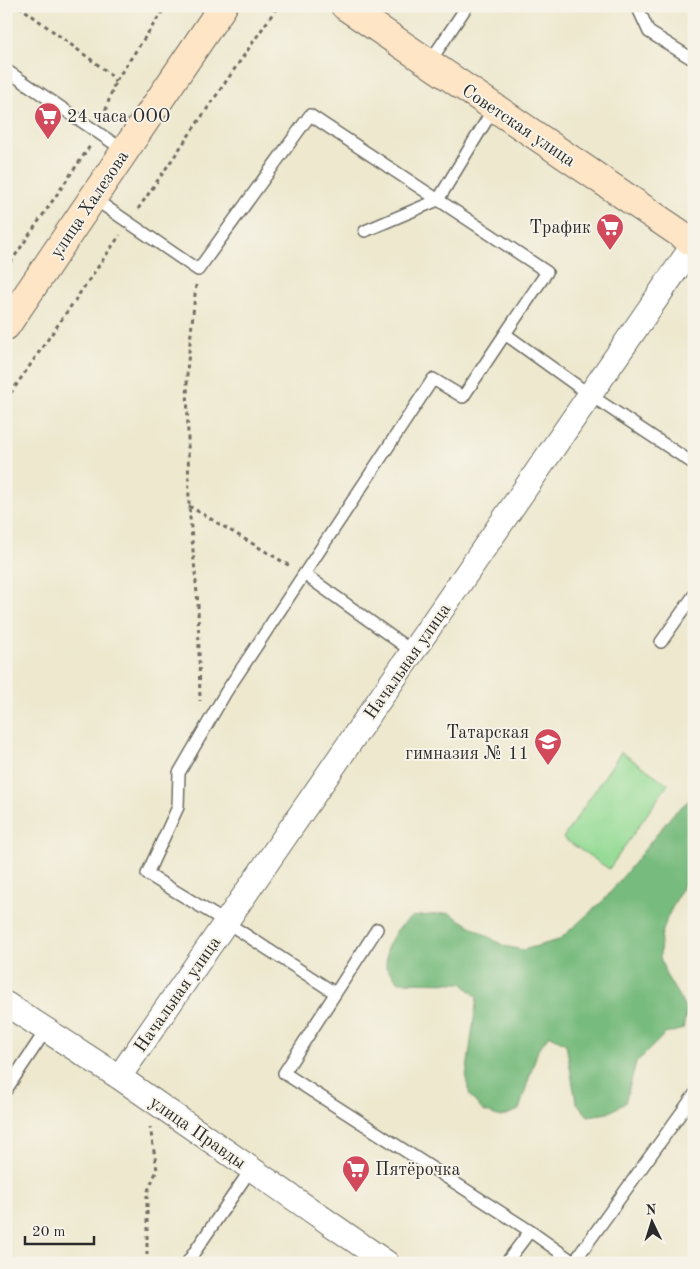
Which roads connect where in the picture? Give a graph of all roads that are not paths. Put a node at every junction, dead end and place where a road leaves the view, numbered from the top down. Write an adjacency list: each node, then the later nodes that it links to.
1 (223, 6): 9 (street, улица Халезова)
2 (345, 6): 6 (street, Советская улица)
3 (467, 6): 6 (lane)
4 (637, 6): 5 (lane)
5 (694, 60)
6 (428, 63): 8 (street, Советская улица)
7 (6, 70): 9 (lane)
8 (494, 108): 11 (lane); 13 (street, Советская улица)
9 (125, 151): 10 (street, улица Халезова)
10 (93, 198): 11 (lane); 14 (street, улица Халезова)
11 (438, 200): 12 (lane); 15 (lane)
12 (366, 231)
13 (694, 244): 16 (street, Начальная улица)
14 (6, 326)
15 (505, 334): 16 (lane); 18 (lane)
16 (590, 394): 17 (lane); 21 (street, Начальная улица)
17 (694, 464)
18 (304, 574): 21 (lane); 22 (lane)
19 (694, 595): 20 (lane)
20 (661, 642)
21 (413, 652): 22 (street, Начальная улица)
22 (226, 922): 24 (lane); 27 (street, Начальная улица)
23 (377, 929): 24 (lane)
24 (335, 993): 31 (lane)
25 (6, 1004): 26 (street, улица Правды)
26 (46, 1030): 27 (street, улица Правды); 28 (lane)
27 (120, 1077): 30 (street, улица Правды)
28 (6, 1090)
29 (694, 1095): 35 (lane)
30 (251, 1168): 32 (street, улица Правды); 33 (lane)
31 (530, 1231): 34 (lane); 35 (lane)
32 (378, 1260)
33 (187, 1263)
34 (506, 1263)
35 (575, 1263)

